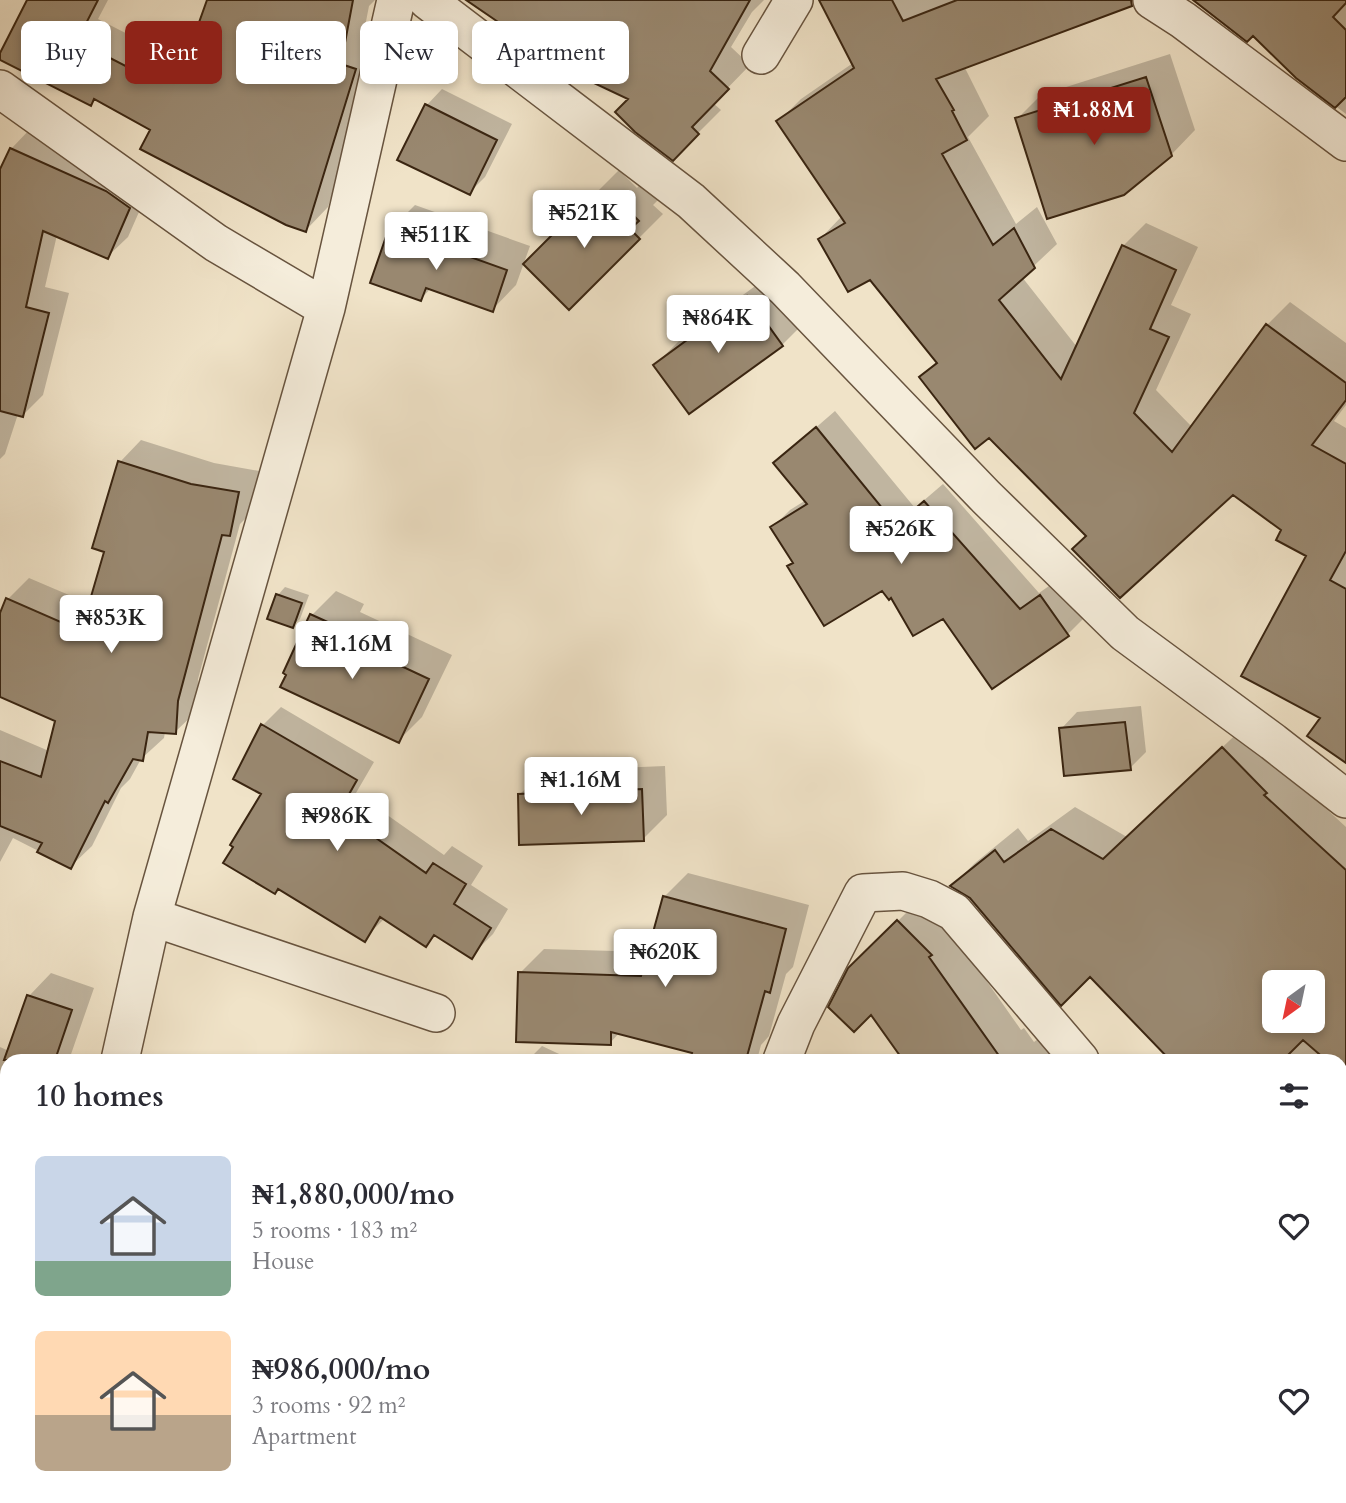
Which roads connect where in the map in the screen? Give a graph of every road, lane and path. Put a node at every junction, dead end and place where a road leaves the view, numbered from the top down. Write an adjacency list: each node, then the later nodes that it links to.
1 (396, 0): 8 (street)
2 (427, 0): 9 (street)
3 (794, 0): 5 (street)
4 (1152, 0): 7 (street)
5 (761, 55)
6 (0, 89): 8 (street)
7 (1346, 142)
8 (326, 308): 10 (street)
9 (1346, 799)
10 (152, 917): 11 (street); 12 (street)
11 (436, 1013)
12 (121, 1054)
13 (784, 1054): 14 (street)
14 (1075, 1054)

